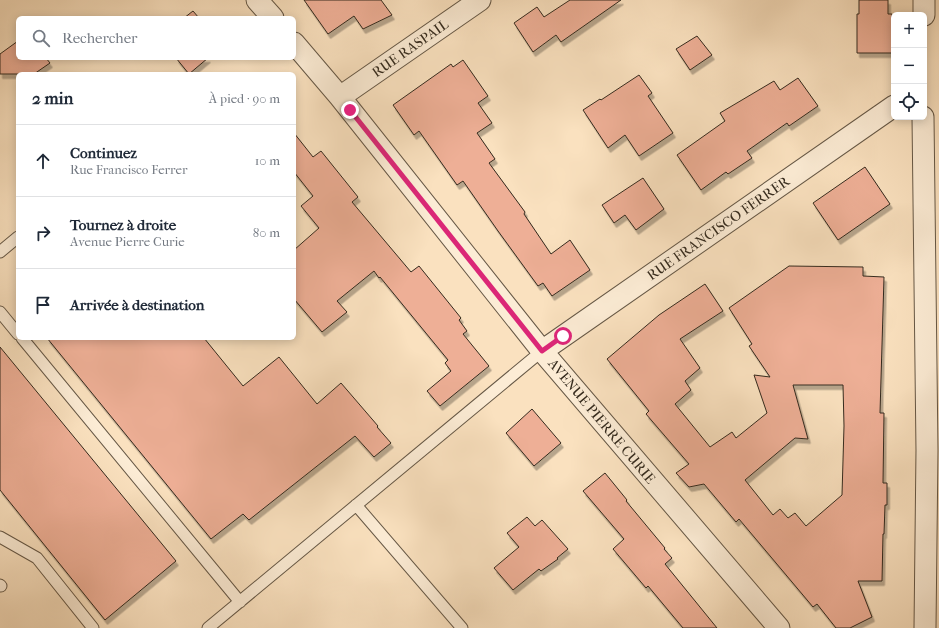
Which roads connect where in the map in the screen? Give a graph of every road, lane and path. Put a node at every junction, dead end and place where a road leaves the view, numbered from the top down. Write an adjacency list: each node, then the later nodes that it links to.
1 (257, 0): 5 (street)
2 (480, 0): 7 (street, RUE RASPAIL)
3 (924, 0): 4 (street)
4 (924, 12)
5 (270, 16)
6 (296, 45): 7 (street, AVENUE PIERRE CURIE)
7 (340, 97): 15 (street, AVENUE PIERRE CURIE)
8 (891, 108): 15 (street, RUE FRANCISCO FERRER)
9 (923, 120): 16 (street)
10 (16, 239): 11 (lane)
11 (0, 252)
12 (0, 312): 13 (lane)
13 (16, 332)
14 (24, 340): 19 (lane)
15 (542, 351): 17 (lane); 23 (street, AVENUE PIERRE CURIE)
16 (933, 450): 24 (street)
17 (356, 505): 19 (lane); 22 (lane)
18 (0, 536): 20 (lane)
19 (240, 602): 21 (lane)
20 (93, 628)
21 (208, 628)
22 (462, 628)
23 (779, 628)
24 (925, 628)

